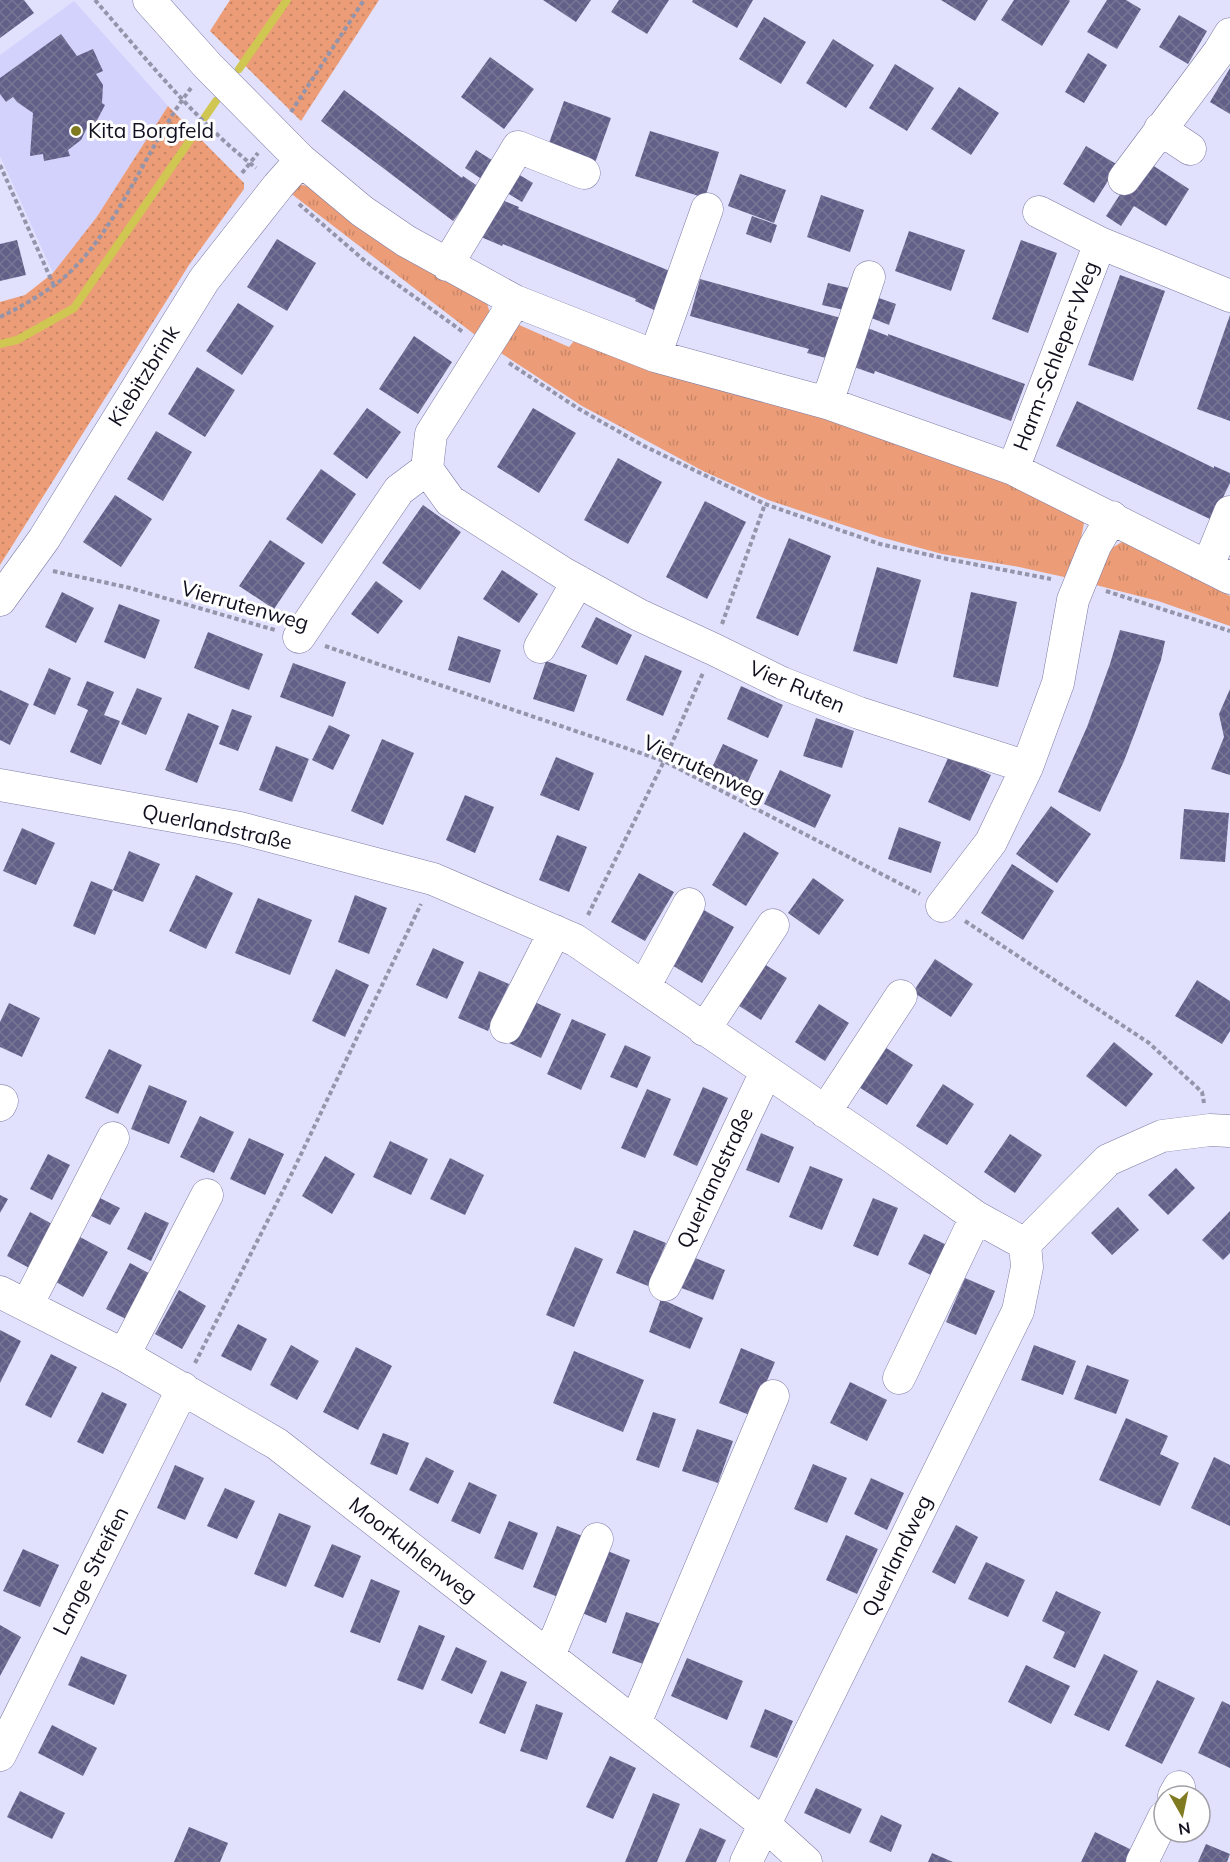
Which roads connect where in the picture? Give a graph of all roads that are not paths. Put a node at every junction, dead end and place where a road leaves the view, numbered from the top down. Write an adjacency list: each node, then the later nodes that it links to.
1 (149, 0): 5 (street)
2 (1230, 34): 3 (street)
3 (1160, 129): 4 (street); 7 (street)
4 (1190, 149)
5 (301, 160): 11 (street); 23 (street, Kiebitzbrink)
6 (584, 173): 11 (street)
7 (1124, 179)
8 (707, 209): 15 (street)
9 (1039, 212): 10 (street, Harm-Schleper-Weg)
10 (1100, 243): 13 (street, Harm-Schleper-Weg); 18 (street, Harm-Schleper-Weg)
11 (447, 265): 14 (street)
12 (869, 277): 16 (street)
13 (1230, 296)
14 (515, 301): 15 (street); 17 (street)
15 (655, 356): 16 (street)
16 (827, 404): 18 (street)
17 (427, 469): 22 (street, Vier Ruten); 24 (street)
18 (1013, 469): 20 (street)
19 (1230, 512): 21 (street)
20 (1112, 517): 21 (street); 26 (street)
21 (1219, 572)
22 (578, 581): 25 (street); 26 (street, Vier Ruten)
23 (0, 600)
24 (299, 637)
25 (540, 647)
26 (1027, 767): 29 (street)
27 (0, 785): 31 (street, Querlandstraße)
28 (689, 904): 32 (street)
29 (942, 906)
30 (773, 925): 35 (street)
31 (565, 936): 32 (street, Querlandstraße); 34 (street)
32 (644, 987): 35 (street, Querlandstraße)
33 (901, 996): 37 (street)
34 (506, 1027)
35 (704, 1030): 36 (street, Querlandstraße)
36 (766, 1072): 37 (street, Querlandstraße); 43 (street, Querlandstraße)
37 (825, 1112): 41 (street, Querlandstraße)
38 (1220, 1131): 42 (street)
39 (112, 1138): 44 (street, Moorkuhlenweg)
40 (207, 1195): 45 (street)
41 (976, 1217): 42 (street, Querlandstraße); 46 (street)
42 (1025, 1244): 53 (street, Querlandweg)
43 (665, 1285)
44 (13, 1299): 45 (street, Moorkuhlenweg)
45 (124, 1355): 47 (street, Moorkuhlenweg)
46 (899, 1378)
47 (183, 1388): 50 (street, Moorkuhlenweg); 52 (street, Lange Streifen)
48 (773, 1396): 51 (street)
49 (597, 1539): 50 (street)
50 (549, 1656): 51 (street, Moorkuhlenweg)
51 (635, 1723): 53 (street, Moorkuhlenweg)
52 (0, 1755)
53 (764, 1824): 55 (street, Querlandweg); 56 (street, Moorkuhlenweg)
54 (1152, 1843): 57 (street)
55 (746, 1862)
56 (806, 1862)
57 (1143, 1862)

